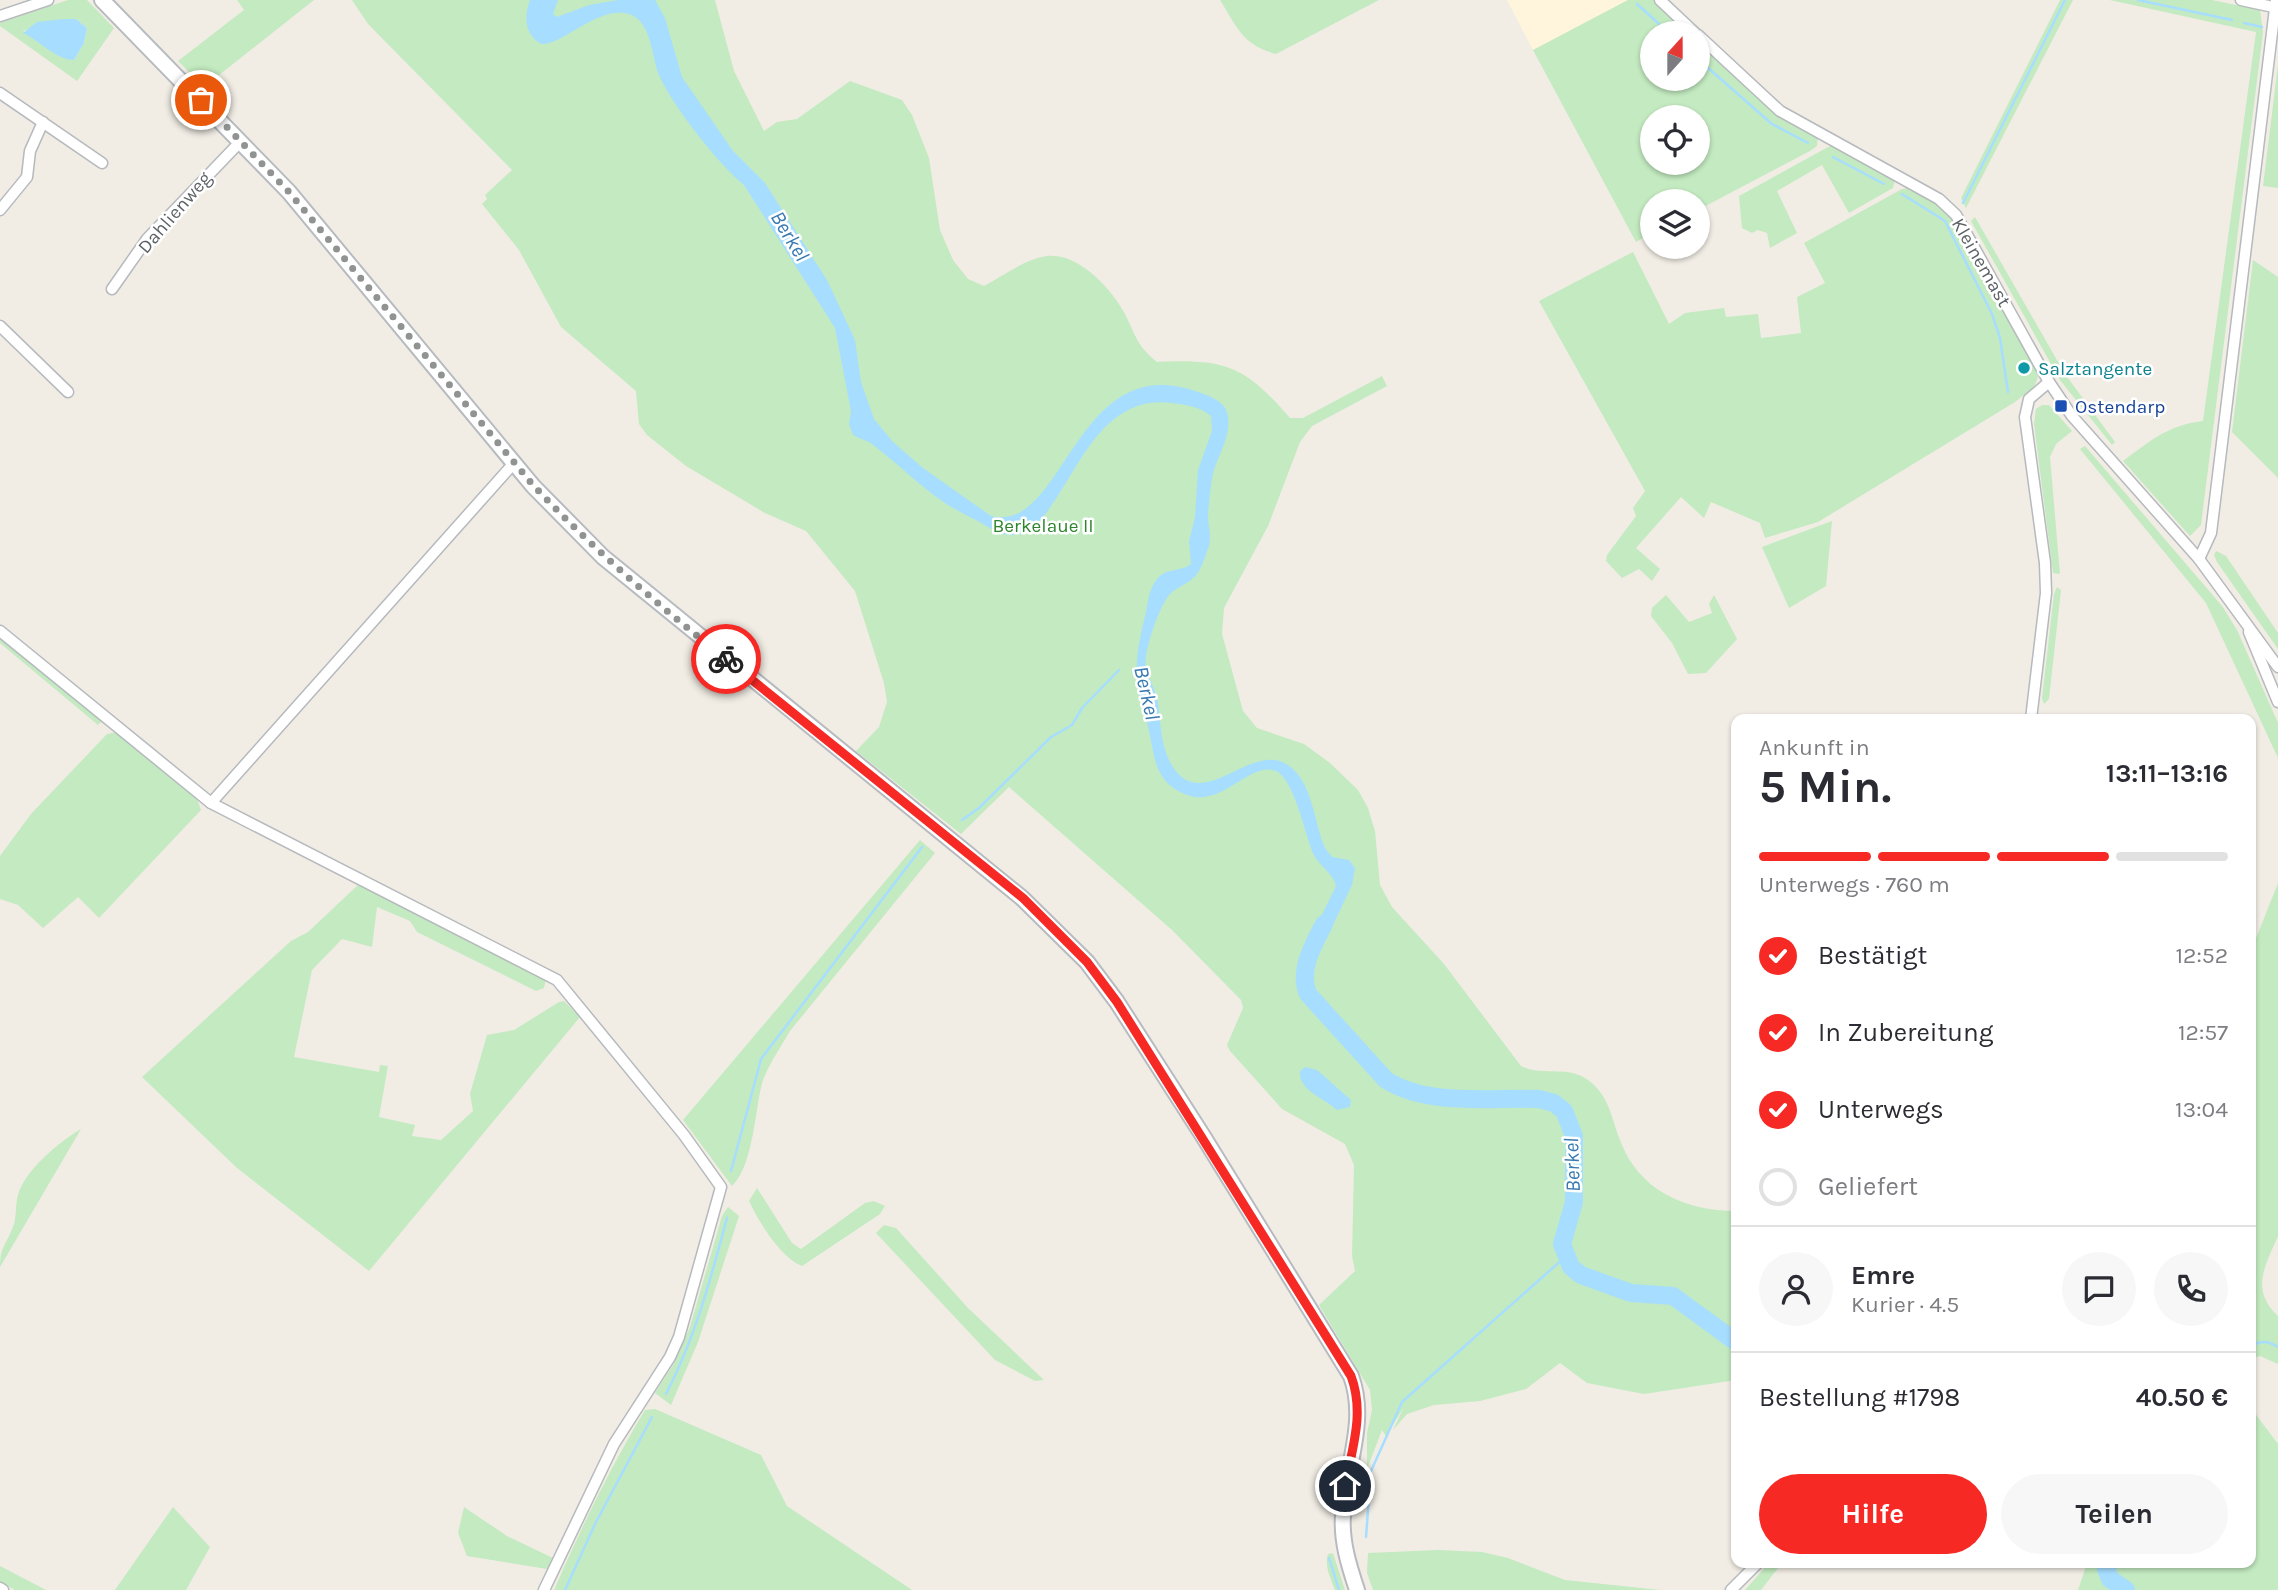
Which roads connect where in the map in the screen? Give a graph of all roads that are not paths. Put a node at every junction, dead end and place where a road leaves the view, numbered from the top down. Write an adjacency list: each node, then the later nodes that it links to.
1 (48, 0): 6 (street)
2 (103, 0): 11 (street)
3 (1660, 0): 7 (street, Kleinemast)
4 (2241, 0): 5 (street)
5 (2277, 5): 19 (street)
6 (0, 16)
7 (1682, 21)
8 (1710, 47): 16 (street, Kleinemast)
9 (0, 93): 10 (street)
10 (43, 122): 12 (street); 13 (street)
11 (241, 141): 14 (street, Dahlienweg); 18 (street)
12 (102, 163)
13 (0, 210)
14 (112, 289)
15 (0, 326): 17 (street)
16 (2049, 382): 19 (street, Kleinemast); 24 (street)
17 (68, 392)
18 (514, 463): 25 (street); 28 (street)
19 (2199, 559): 20 (street, Kleinemast)
20 (2242, 616): 22 (street, Kleinemast); 23 (street, Kleinemast)
21 (0, 631): 25 (street)
22 (2278, 667)
23 (2278, 702)
24 (2032, 714)
25 (211, 803): 27 (street)
26 (1753, 1568): 29 (street)
27 (544, 1590)
28 (1357, 1590)
29 (1731, 1590)

